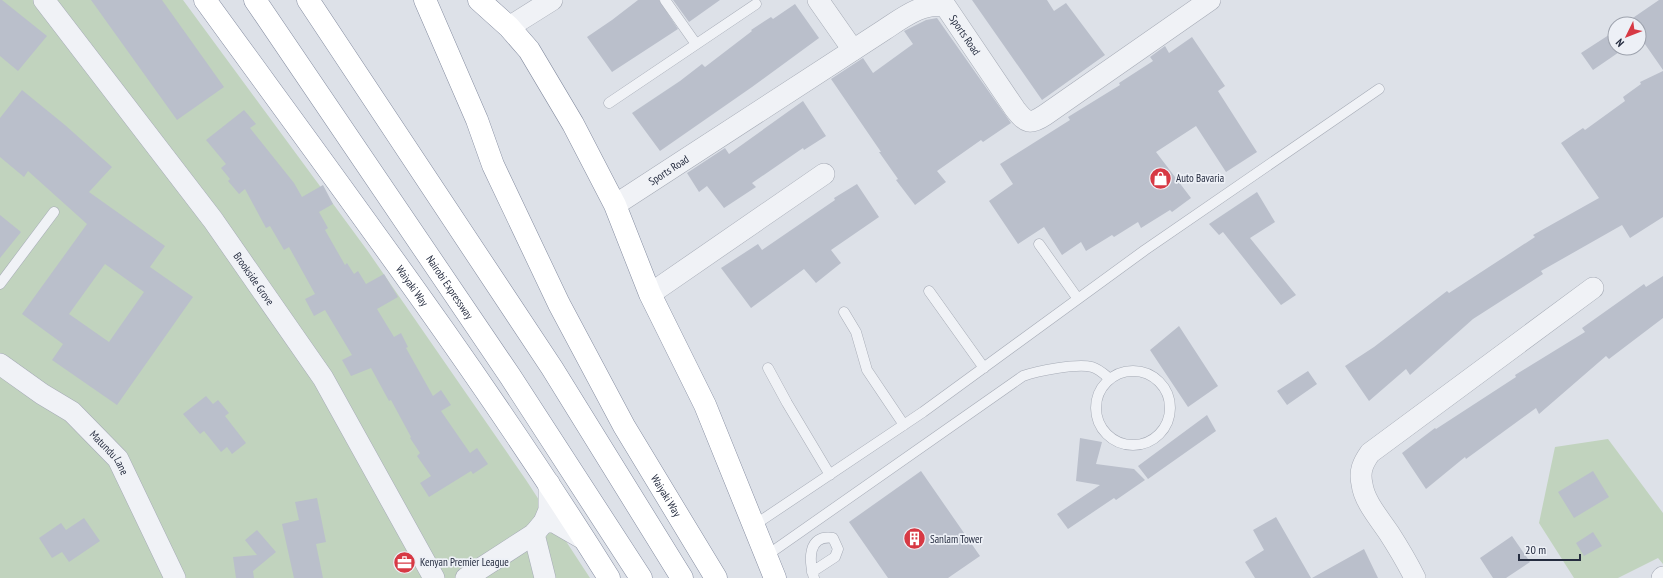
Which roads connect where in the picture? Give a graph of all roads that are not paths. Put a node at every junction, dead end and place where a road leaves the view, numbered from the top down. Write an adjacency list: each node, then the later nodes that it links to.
1 (44, 0): 39 (street, Brookside Grove)
2 (205, 0): 33 (highway, Waiyaki Way)
3 (255, 0): 43 (highway, Nairobi Expressway)
4 (308, 0): 44 (highway)
5 (425, 0): 45 (highway, Waiyaki Way)
6 (479, 0): 12 (highway)
7 (552, 0): 12 (street)
8 (665, 0): 13 (lane)
9 (818, 0): 14 (street)
10 (1210, 0): 14 (street, Sports Road)
11 (756, 4): 13 (lane)
12 (510, 27): 18 (highway)
13 (696, 44): 16 (lane)
14 (853, 50): 18 (street, Sports Road)
15 (1379, 89): 25 (lane)
16 (609, 103)
17 (824, 174): 24 (street)
18 (615, 205): 24 (highway)
19 (54, 212): 21 (lane)
20 (1039, 244): 25 (lane)
21 (0, 284)
22 (1593, 288): 47 (street)
23 (929, 291): 29 (lane)
24 (650, 294): 34 (highway)
25 (1078, 299): 29 (lane)
26 (844, 312): 31 (lane)
27 (0, 364): 38 (street, Matundu Lane)
28 (768, 368): 32 (lane)
29 (984, 368): 31 (lane)
30 (1110, 379): 30 (lane); 37 (lane)
31 (904, 425): 32 (lane)
32 (830, 475): 34 (lane)
33 (549, 483): 35 (street); 36 (highway, Waiyaki Way)
34 (753, 526): 37 (highway)
35 (539, 528): 36 (street); 40 (street); 41 (street)
36 (585, 540): 42 (highway, Waiyaki Way)
37 (766, 556): 46 (highway)
38 (176, 578)
39 (434, 578)
40 (466, 578)
41 (545, 578)
42 (609, 578)
43 (640, 578)
44 (682, 578)
45 (716, 578)
46 (775, 578)
47 (1415, 578)

